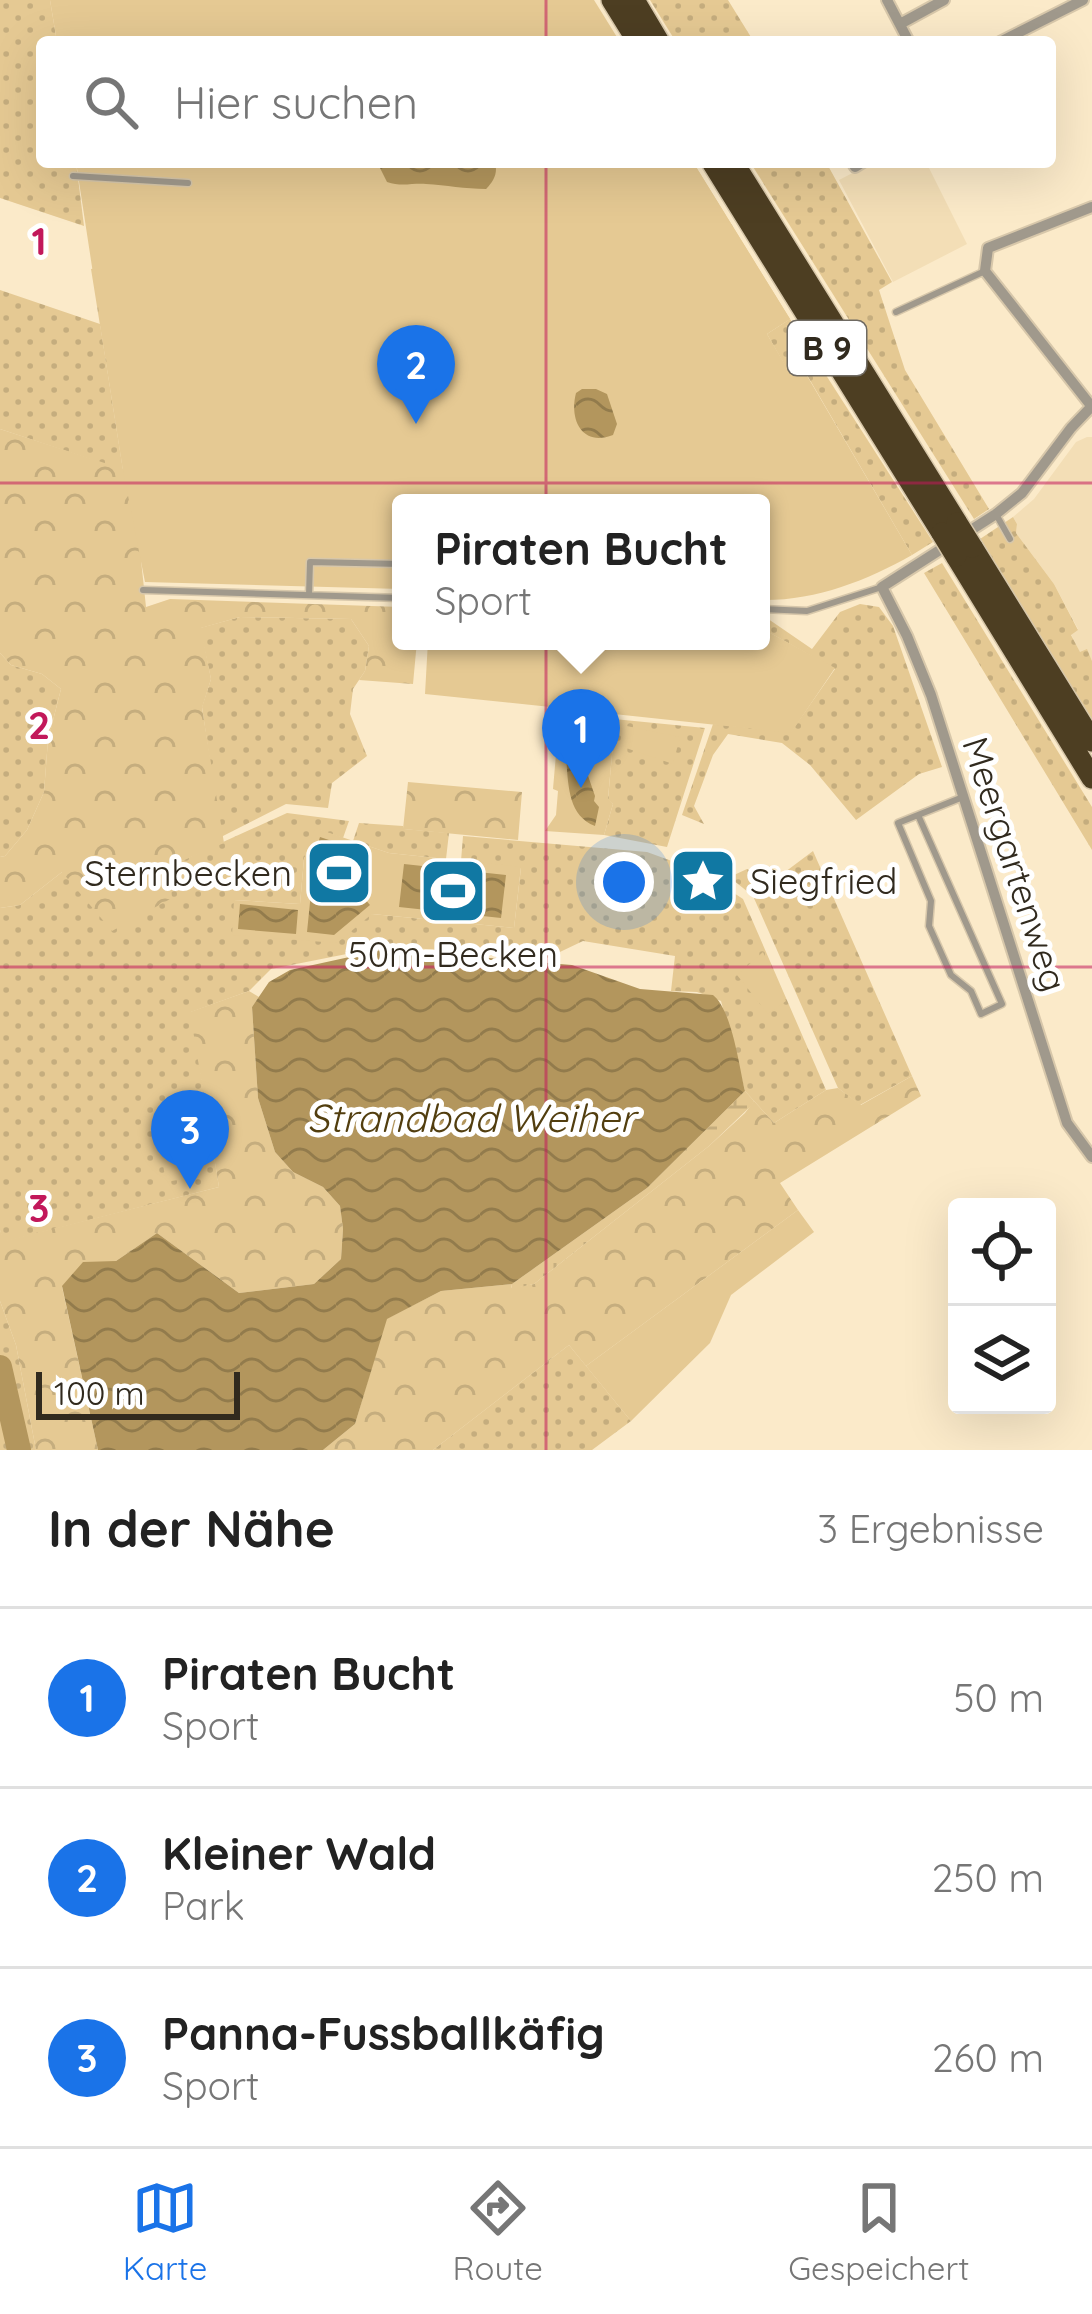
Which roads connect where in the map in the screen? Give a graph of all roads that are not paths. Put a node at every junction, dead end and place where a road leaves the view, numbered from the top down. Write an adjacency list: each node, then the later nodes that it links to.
1 (612, 0): 7 (highway)
2 (634, 0): 8 (highway)
3 (887, 0): 6 (street)
4 (944, 0): 6 (street)
5 (1083, 0): 10 (street)
6 (900, 24): 9 (street)
7 (634, 36)
8 (655, 36)
9 (906, 36)
10 (1012, 36)
11 (716, 168): 20 (highway, B 9)
12 (737, 168): 20 (highway, B 9)
13 (73, 176): 14 (lane)
14 (188, 183)
15 (1092, 207): 16 (street)
16 (985, 271): 17 (lane); 18 (street)
17 (896, 312)
18 (1092, 406): 19 (street)
19 (996, 514): 21 (lane); 24 (street)
20 (950, 528): 22 (highway, B 9, bridge)
21 (1010, 539)
22 (964, 552): 29 (highway, B 9); 30 (highway, B 9)
23 (392, 564): 26 (lane)
24 (882, 587): 28 (lane); 31 (street, Meergartenweg)
25 (143, 590): 26 (lane)
26 (309, 596): 27 (lane)
27 (392, 598)
28 (770, 608)
29 (1092, 742)
30 (1092, 778)
31 (963, 797): 32 (lane); 33 (street, Meergartenweg)
32 (918, 815): 32 (lane)
33 (1092, 1156)

